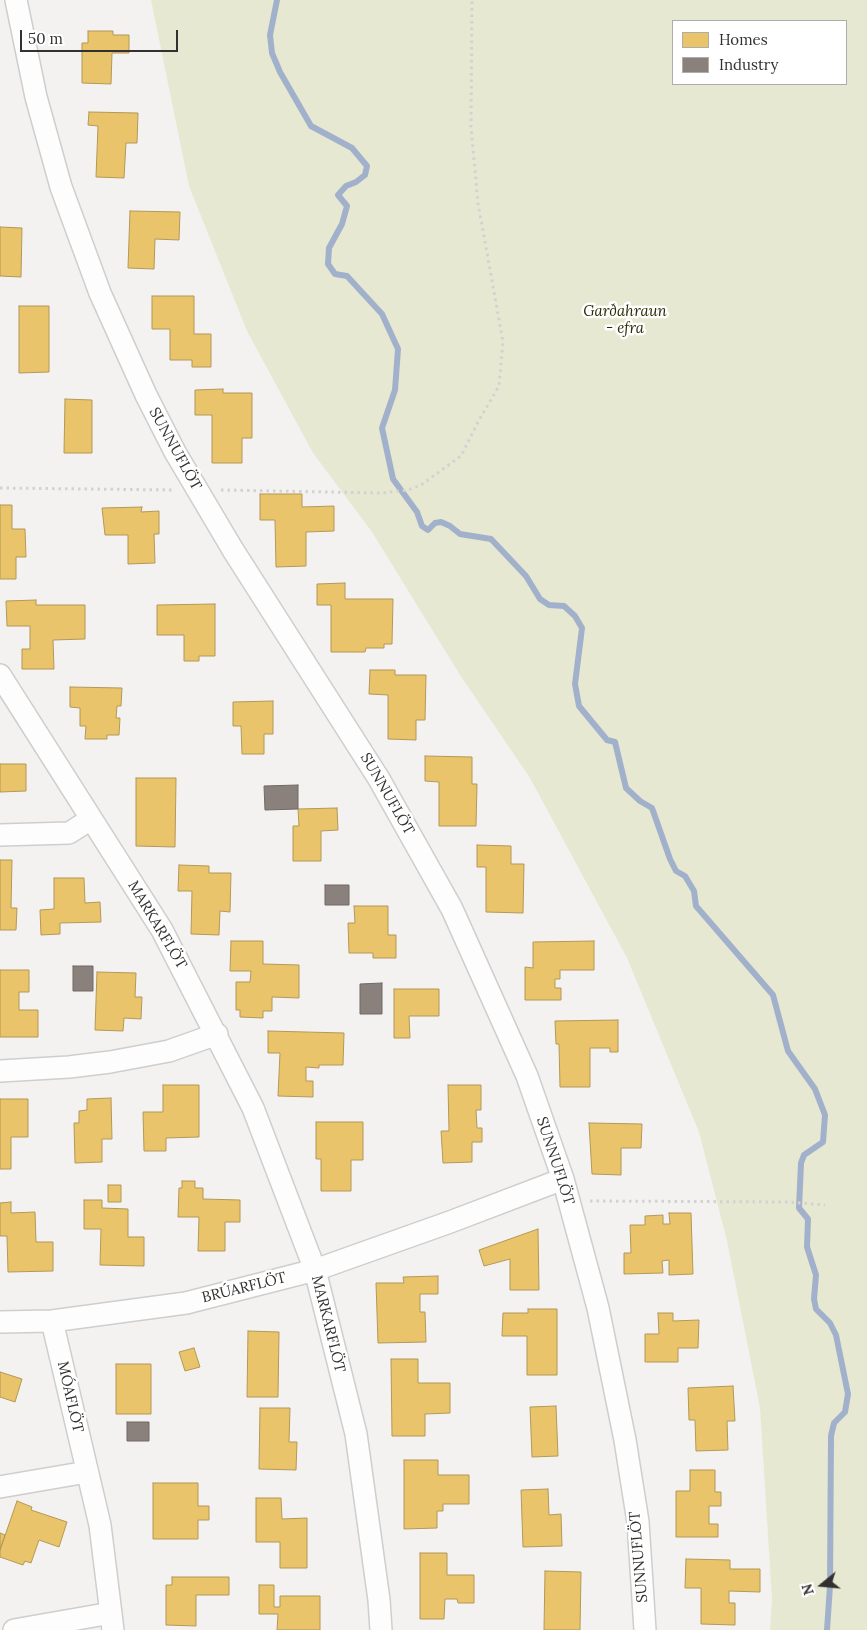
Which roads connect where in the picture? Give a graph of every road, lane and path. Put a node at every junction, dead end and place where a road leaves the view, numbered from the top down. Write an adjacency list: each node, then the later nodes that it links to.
1 (16, 0): 4 (street, SUNNUFLÖT)
2 (472, 0): 4 (path)
3 (0, 488): 4 (path)
4 (198, 490): 10 (street, SUNNUFLÖT)
5 (0, 675): 6 (street, MARKARFLÖT)
6 (91, 819): 7 (street); 8 (street, MARKARFLÖT)
7 (0, 835)
8 (217, 1034): 9 (street); 13 (street, MARKARFLÖT)
9 (0, 1071)
10 (563, 1179): 11 (street, SUNNUFLÖT); 13 (street, BRÚARFLÖT)
11 (570, 1205): 12 (path); 21 (street, SUNNUFLÖT)
12 (825, 1205)
13 (315, 1270): 14 (street, BRÚARFLÖT); 20 (street, MARKARFLÖT)
14 (52, 1321): 15 (street, BRÚARFLÖT); 16 (street, MÓAFLÖT)
15 (0, 1322)
16 (87, 1472): 17 (street); 18 (street, MÓAFLÖT)
17 (0, 1487)
18 (112, 1622): 19 (street, MÓAFLÖT)
19 (14, 1630)
20 (381, 1630)
21 (645, 1630)

